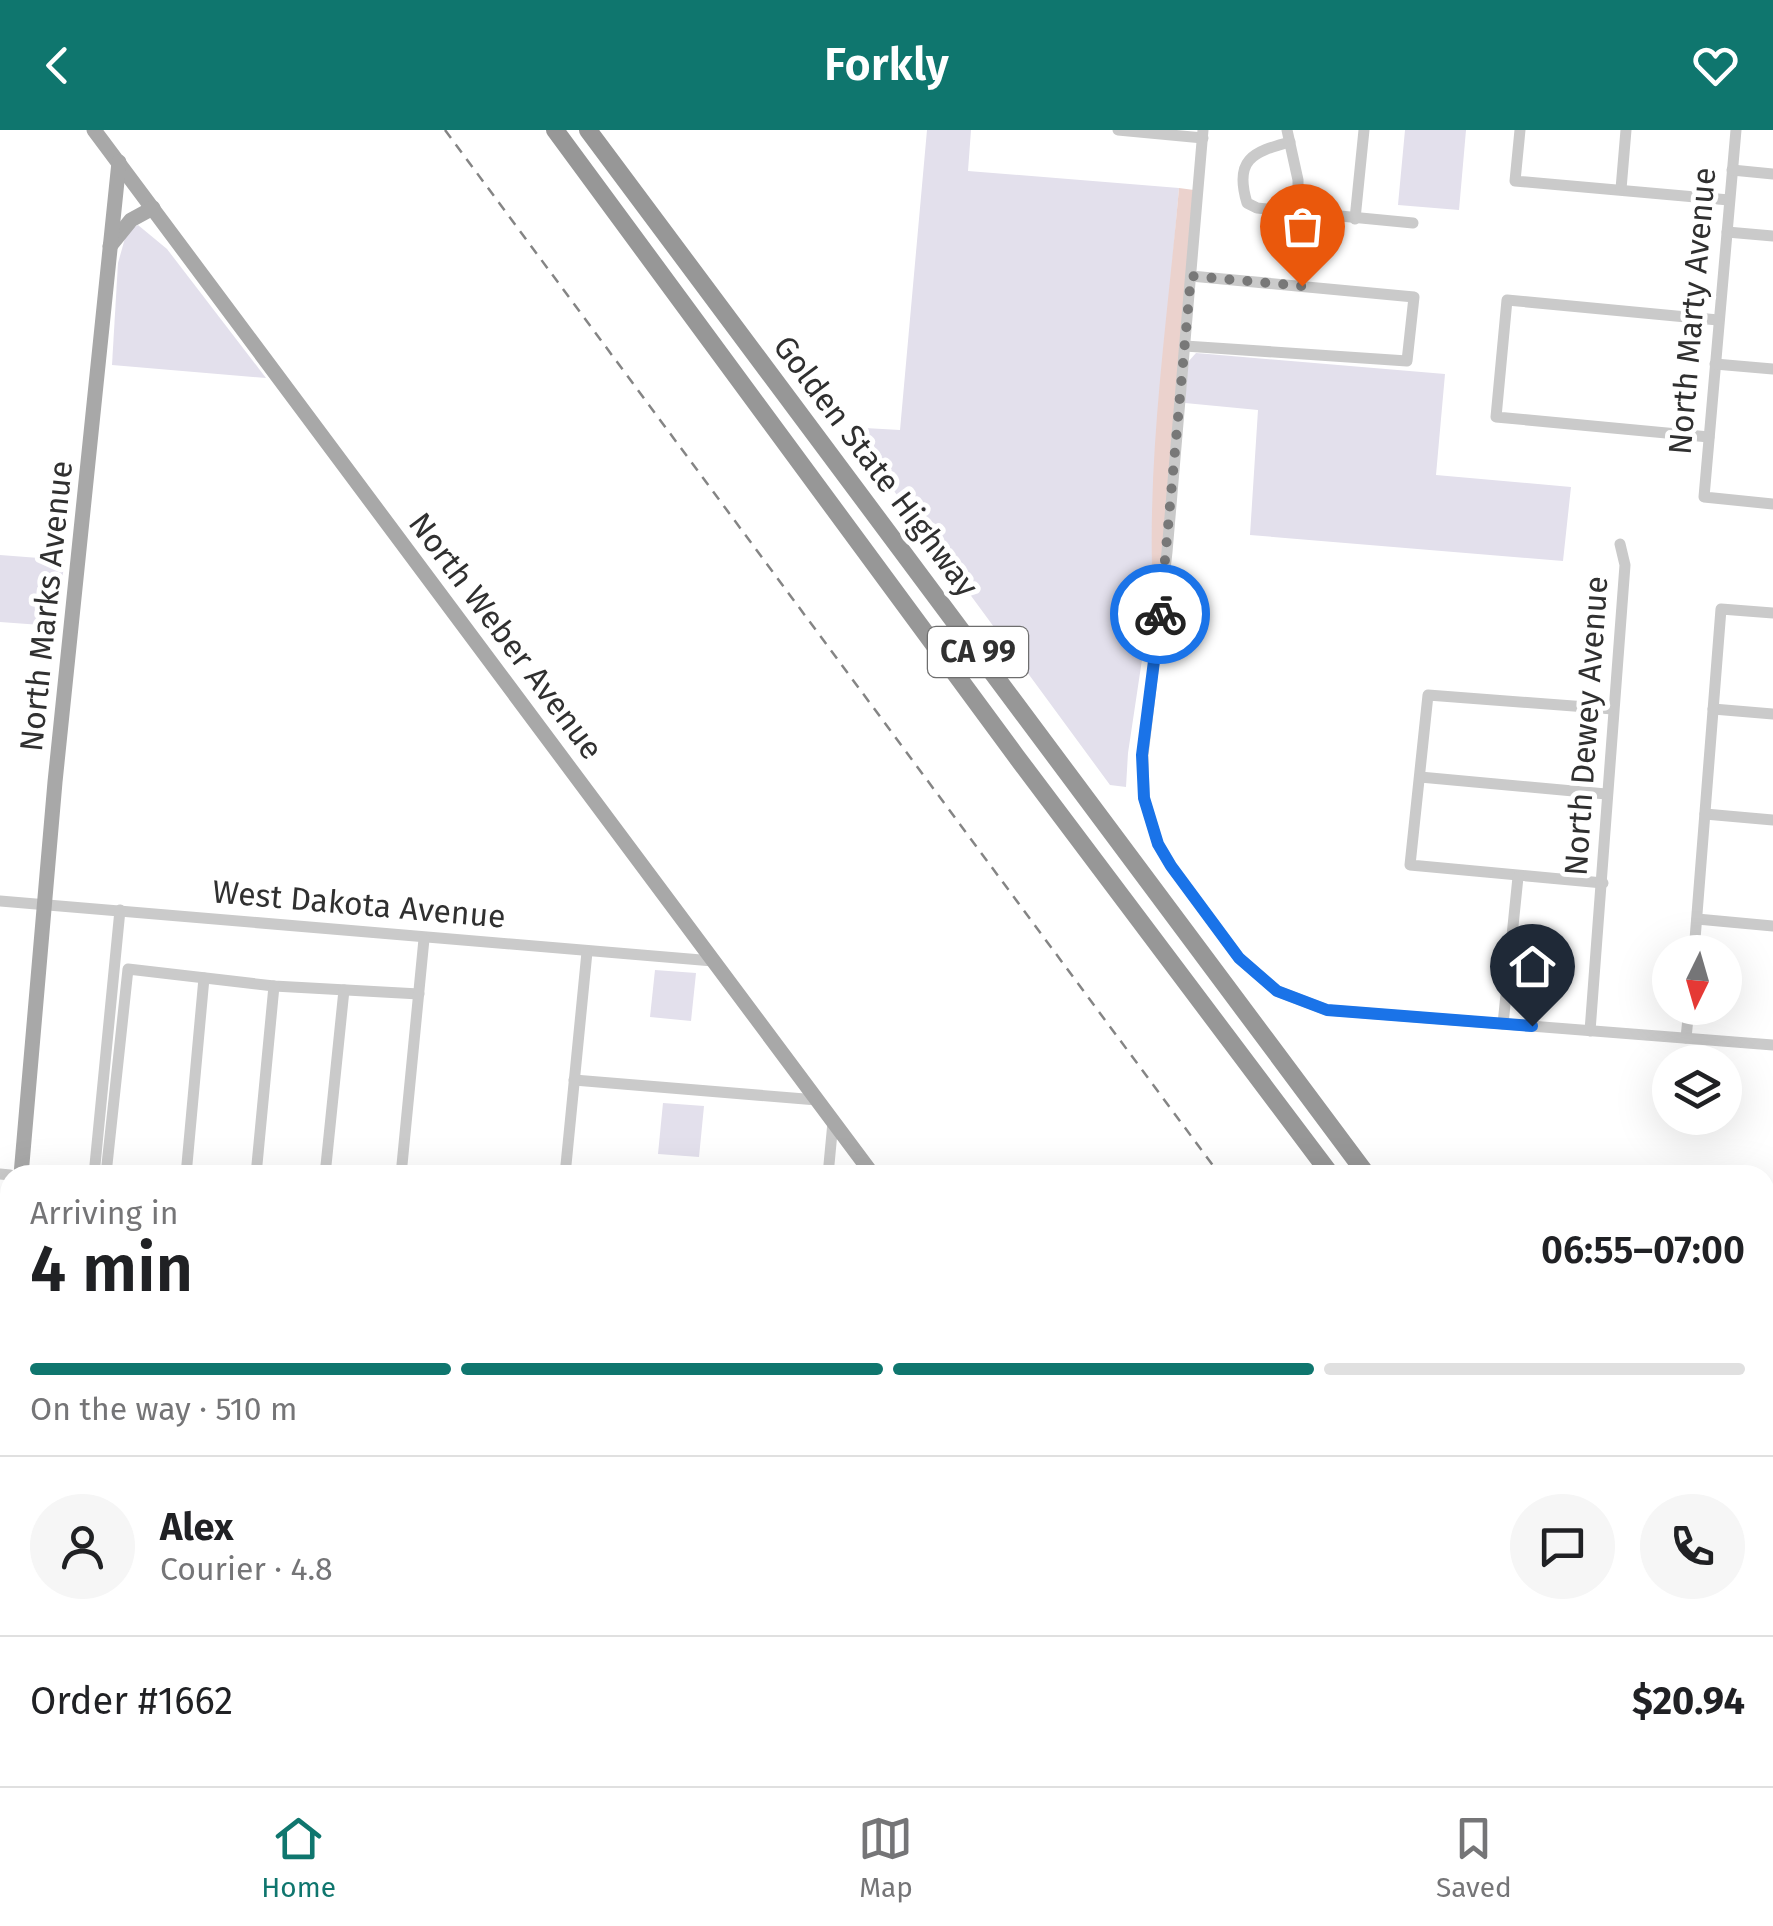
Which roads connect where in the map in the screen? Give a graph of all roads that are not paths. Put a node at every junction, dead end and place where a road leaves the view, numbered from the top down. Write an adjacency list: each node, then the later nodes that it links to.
1 (94, 130): 11 (main road, North Weber Avenue)
2 (555, 130): 72 (highway, Golden State Highway / CA 99)
3 (588, 130): 73 (highway, Golden State Highway / CA 99)
4 (1119, 130): 9 (street)
5 (1364, 130): 18 (street)
6 (1520, 130): 14 (street)
7 (1626, 130): 14 (street)
8 (1736, 130): 12 (street, North Marty Avenue)
9 (1203, 134): 23 (street)
10 (1288, 136): 17 (street); 17 (street)
11 (119, 162): 16 (main road, North Weber Avenue); 22 (main road, North Marks Avenue)
12 (1732, 170): 13 (street); 15 (street, North Marty Avenue)
13 (1773, 174)
14 (1621, 190): 15 (street)
15 (1728, 200): 20 (street, North Marty Avenue)
16 (153, 208): 22 (main road); 49 (main road, North Weber Avenue)
17 (1298, 210): 18 (street)
18 (1355, 218): 19 (street)
19 (1413, 223)
20 (1727, 232): 21 (street); 24 (street, North Marty Avenue)
21 (1773, 236)
22 (110, 246): 42 (main road, North Marks Avenue)
23 (1191, 276): 25 (street); 25 (street)
24 (1718, 320): 26 (street, North Marty Avenue); 28 (street)
25 (1186, 346): 54 (street)
26 (1715, 364): 27 (street); 28 (street, North Marty Avenue)
27 (1773, 370)
28 (1709, 437): 29 (street, North Marty Avenue)
29 (1773, 504)
30 (1620, 544): 32 (street, North Dewey Avenue)
31 (1773, 613): 33 (street)
32 (1613, 709): 35 (street); 36 (street, North Dewey Avenue)
33 (1713, 709): 34 (street); 37 (street)
34 (1773, 714)
35 (1420, 777): 36 (street); 39 (street)
36 (1606, 794): 40 (street, North Dewey Avenue)
37 (1705, 814): 38 (street); 44 (street)
38 (1773, 820)
39 (1518, 876): 40 (street); 54 (street)
40 (1603, 883): 56 (street, North Dewey Avenue)
41 (0, 901): 42 (street, West Dakota Avenue)
42 (46, 904): 43 (street, West Dakota Avenue); 62 (main road, North Marks Avenue)
43 (120, 910): 47 (street, West Dakota Avenue); 63 (street)
44 (1698, 919): 45 (street); 46 (street)
45 (1773, 926)
46 (1696, 935)
47 (424, 939): 48 (street, West Dakota Avenue); 53 (street)
48 (587, 952): 49 (street, West Dakota Avenue); 59 (street)
49 (714, 961): 60 (main road, North Weber Avenue)
50 (204, 978): 51 (street); 64 (street); 65 (street)
51 (274, 986): 52 (street); 66 (street)
52 (344, 990): 53 (street); 67 (street)
53 (419, 994): 68 (street)
54 (1503, 1024): 56 (street)
55 (1687, 1025): 57 (street)
56 (1590, 1031): 57 (street)
57 (1686, 1038): 58 (street)
58 (1773, 1045)
59 (574, 1080): 60 (street); 69 (street)
60 (817, 1100): 61 (main road, North Weber Avenue)
61 (833, 1122): 70 (street); 71 (main road, North Weber Avenue)
62 (23, 1165)
63 (95, 1165)
64 (107, 1165)
65 (187, 1165)
66 (257, 1165)
67 (326, 1165)
68 (402, 1165)
69 (565, 1165)
70 (829, 1165)
71 (865, 1165)
72 (1322, 1165)
73 (1360, 1165)

